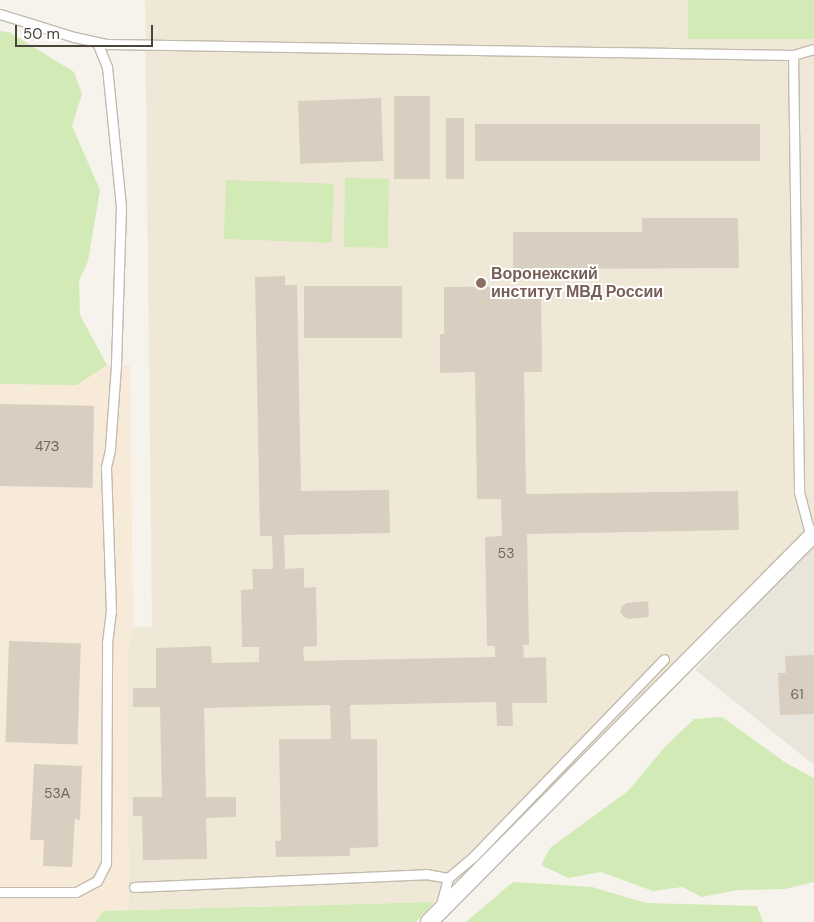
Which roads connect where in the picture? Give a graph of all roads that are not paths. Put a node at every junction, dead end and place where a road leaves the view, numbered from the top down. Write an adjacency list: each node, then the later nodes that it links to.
1 (0, 14): 2 (lane)
2 (97, 42): 4 (lane); 9 (lane)
3 (814, 49): 4 (lane)
4 (793, 55): 5 (lane)
5 (813, 536): 10 (street)
6 (664, 659): 7 (lane)
7 (448, 878): 8 (lane); 10 (lane)
8 (134, 887)
9 (0, 892)
10 (434, 916)

